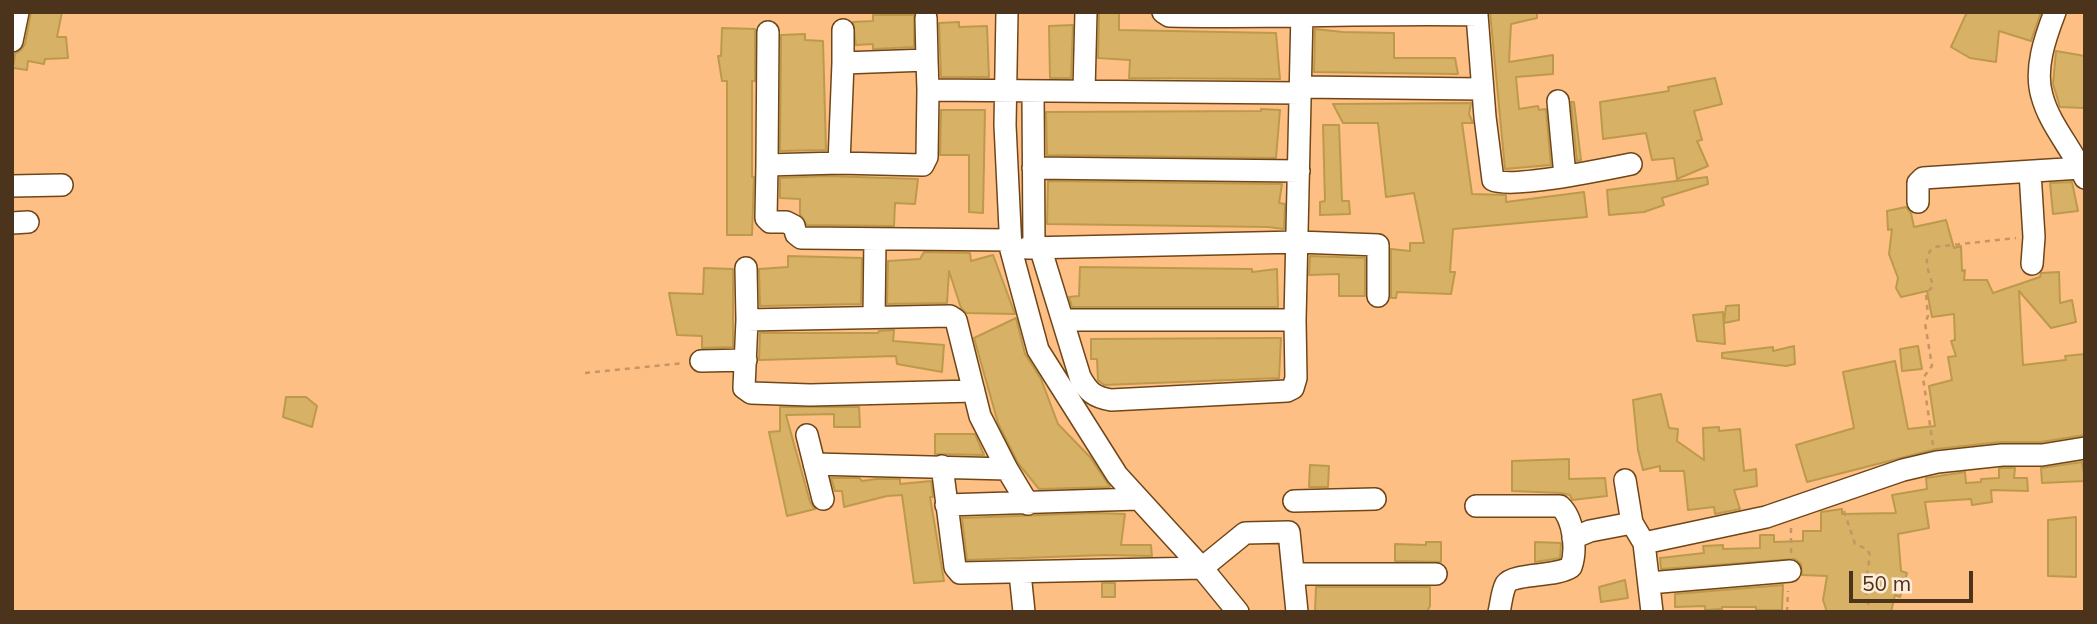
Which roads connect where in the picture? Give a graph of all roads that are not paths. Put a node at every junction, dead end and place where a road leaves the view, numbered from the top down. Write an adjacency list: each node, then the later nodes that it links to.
1 (18, 12): 13 (street)
2 (1007, 12): 18 (street)
3 (1086, 12): 21 (street)
4 (1163, 12): 9 (street)
5 (2055, 12): 29 (street)
6 (1400, 13): 7 (street); 8 (street)
7 (1302, 14): 9 (street); 20 (street)
8 (1477, 14): 16 (street)
9 (1221, 15)
10 (926, 18): 14 (street)
11 (843, 30): 15 (street)
12 (768, 32): 25 (street)
13 (12, 41)
14 (927, 60): 15 (street); 17 (street)
15 (843, 63): 23 (street)
16 (1482, 89): 20 (street); 30 (street)
17 (928, 90): 18 (street); 23 (street)
18 (1006, 90): 19 (street); 36 (street)
19 (1033, 90): 21 (street); 26 (street)
20 (1300, 90): 21 (street); 27 (street)
21 (1084, 91)
22 (1558, 101): 30 (street)
23 (839, 163): 25 (street)
24 (1631, 164): 30 (street)
25 (767, 165): 34 (street)
26 (1033, 168): 27 (street); 37 (street)
27 (1298, 171): 35 (street)
28 (2042, 171): 29 (street); 33 (street); 38 (street)
29 (2084, 174)
30 (1565, 176)
31 (62, 185): 32 (street)
32 (12, 186)
33 (1918, 202)
34 (875, 239): 36 (street); 41 (street)
35 (1298, 242): 37 (street); 40 (street); 44 (street)
36 (1011, 245): 37 (street); 55 (street)
37 (1037, 247): 43 (street)
38 (2032, 264)
39 (746, 268): 42 (street)
40 (1378, 296)
41 (874, 317): 42 (street); 47 (street)
42 (747, 320): 45 (street)
43 (1064, 320): 44 (street); 44 (street)
44 (1295, 320)
45 (746, 360): 46 (street); 47 (street)
46 (701, 361)
47 (974, 391): 52 (street)
48 (807, 435): 50 (street)
49 (2085, 448): 63 (street)
50 (814, 464): 51 (street); 54 (street)
51 (942, 466): 52 (street); 58 (street)
52 (1007, 469): 57 (street)
53 (1625, 480): 60 (street)
54 (822, 499)
55 (1139, 499): 57 (street); 64 (street)
56 (1375, 499): 61 (street)
57 (1028, 504): 58 (street)
58 (946, 505): 66 (street)
59 (1476, 506): 62 (street)
60 (1632, 523): 62 (street); 63 (street)
61 (1289, 532): 64 (street); 67 (street)
62 (1573, 538): 73 (street)
63 (1644, 543): 69 (street)
64 (1202, 568): 66 (street); 71 (street)
65 (1790, 571): 69 (street)
66 (1020, 573): 70 (street)
67 (1295, 574): 68 (street); 72 (street)
68 (1436, 574)
69 (1649, 583): 74 (street)
70 (1024, 612)
71 (1238, 612)
72 (1297, 612)
73 (1500, 612)
74 (1652, 612)

